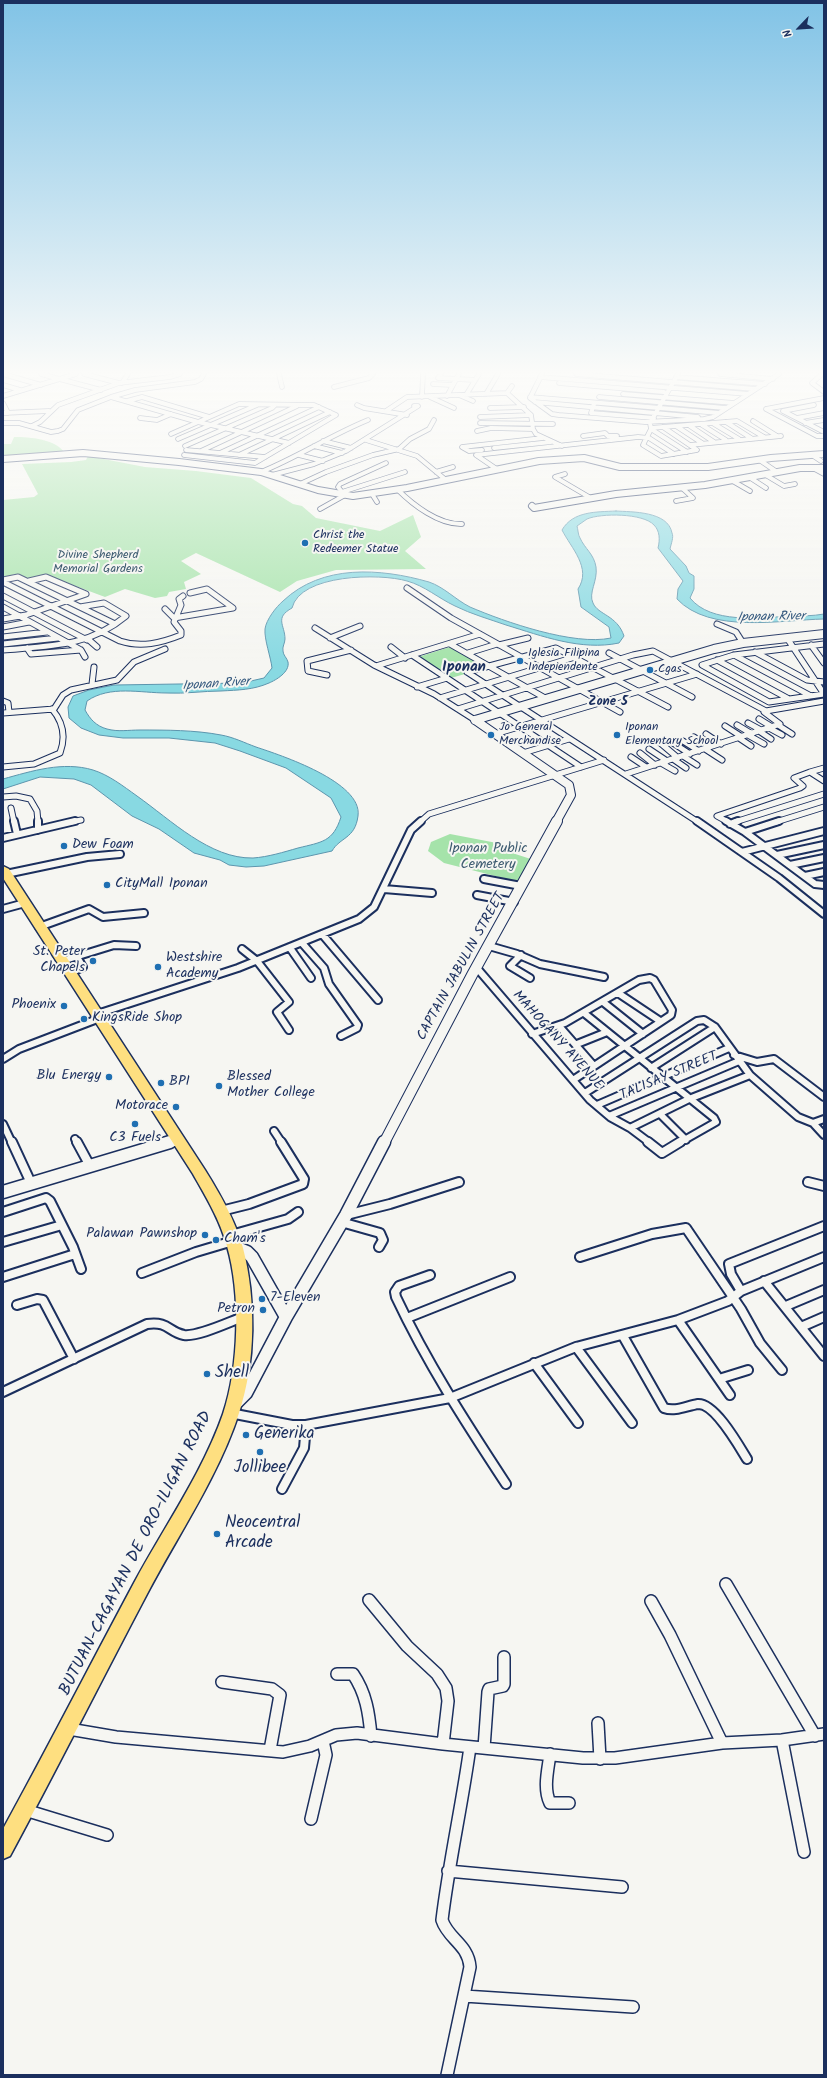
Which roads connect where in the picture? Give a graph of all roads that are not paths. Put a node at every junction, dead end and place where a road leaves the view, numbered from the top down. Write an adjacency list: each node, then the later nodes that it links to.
1 (253, 471): 8 (street)
2 (287, 471): 13 (street)
3 (329, 471): 17 (street)
4 (370, 471): 23 (street)
5 (439, 471): 10 (street)
6 (493, 471): 15 (street)
7 (776, 471): 12 (street); 25 (street)
8 (261, 472): 13 (street)
9 (405, 472): 23 (street)
10 (436, 472): 15 (street)
11 (565, 474): 25 (street)
12 (764, 474): 14 (street); 18 (street)
13 (272, 475): 17 (street)
14 (749, 477): 16 (street); 20 (street)
15 (446, 480): 21 (street)
16 (731, 480): 19 (street); 22 (street)
17 (300, 484): 23 (street)
18 (795, 484)
19 (681, 487): 25 (street); 27 (street)
20 (766, 488)
21 (397, 489): 24 (street); 26 (street)
22 (750, 491)
23 (341, 494): 24 (street); 29 (street)
24 (372, 494): 28 (street)
25 (589, 497)
26 (408, 500): 30 (street); 31 (street)
27 (676, 501)
28 (377, 502)
29 (320, 510)
30 (435, 521)
31 (462, 524)
32 (3, 581): 33 (street); 39 (street)
33 (29, 581): 38 (street); 38 (street)
34 (407, 588): 58 (street)
35 (190, 592): 46 (street)
36 (183, 596): 46 (street)
37 (4, 597): 44 (street)
38 (68, 601): 39 (street); 40 (street)
39 (52, 607): 44 (street); 57 (street)
40 (80, 607): 50 (street); 50 (street)
41 (3, 608): 43 (street)
42 (165, 609): 46 (street)
43 (6, 611): 45 (street)
44 (35, 612): 45 (street); 65 (street)
45 (20, 616): 47 (street); 48 (street)
46 (174, 618): 57 (street)
47 (3, 619)
48 (30, 622): 49 (street); 56 (street)
49 (19, 624): 52 (street); 55 (street)
50 (115, 624): 57 (street)
51 (717, 624): 66 (street)
52 (3, 626)
53 (360, 626): 62 (street)
54 (315, 628): 62 (street)
55 (27, 631)
56 (47, 632): 60 (street); 61 (street)
57 (105, 633): 65 (street)
58 (480, 634): 69 (street); 70 (street)
59 (824, 634): 64 (street)
60 (3, 637)
61 (58, 638): 67 (street); 68 (street)
62 (330, 638): 80 (street)
63 (528, 638): 70 (street)
64 (787, 638): 66 (street); 75 (street)
65 (88, 640): 68 (street); 73 (street)
66 (742, 643): 91 (street)
67 (3, 644)
68 (71, 644): 76 (street); 79 (street)
69 (450, 644): 83 (street); 84 (street)
70 (498, 644): 83 (street); 87 (street)
71 (824, 644): 72 (street)
72 (811, 645): 75 (street); 93 (street)
73 (98, 647)
74 (391, 647): 89 (street)
75 (793, 647): 82 (street); 108 (street)
76 (27, 648): 78 (street); 79 (street)
77 (165, 649): 109 (street)
78 (3, 650)
79 (81, 650): 86 (street)
80 (350, 650): 94 (street); 101 (street)
81 (609, 652): 90 (street)
82 (755, 652): 85 (street); 108 (street)
83 (468, 653): 95 (street)
84 (412, 655): 89 (street); 103 (street)
85 (734, 655): 92 (street); 118 (street)
86 (85, 657)
87 (522, 657): 88 (street); 95 (street); 97 (street)
88 (575, 657): 97 (street); 98 (street)
89 (405, 658): 94 (street)
90 (622, 659): 91 (street); 98 (street); 99 (street)
91 (673, 660): 99 (street); 100 (street)
92 (717, 660): 122 (street); 122 (street)
93 (824, 663)
94 (376, 666): 111 (street)
95 (490, 666): 102 (street); 110 (street)
96 (94, 667): 109 (street)
97 (540, 667): 102 (street); 104 (street)
98 (593, 667): 104 (street); 105 (street)
99 (641, 670): 105 (street); 107 (street)
100 (697, 674): 107 (street); 131 (street)
101 (327, 675)
102 (508, 677): 110 (street); 112 (street)
103 (447, 678): 111 (street); 114 (street)
104 (560, 678): 112 (street); 113 (street)
105 (613, 678): 113 (street); 115 (street)
106 (824, 682): 108 (street)
107 (666, 683): 115 (street); 119 (street)
108 (817, 683): 116 (street)
109 (92, 684): 129 (street)
110 (486, 684): 114 (street); 117 (street)
111 (417, 687): 120 (street)
112 (526, 688): 117 (street); 121 (street)
113 (579, 688): 121 (street); 125 (street)
114 (466, 690): 120 (street); 124 (street)
115 (638, 691): 125 (street); 128 (street)
116 (824, 694): 118 (street)
117 (502, 695): 124 (street); 127 (street)
118 (812, 696): 122 (street)
119 (692, 697)
120 (440, 698): 130 (street)
121 (545, 698): 127 (street)
122 (789, 699)
123 (3, 701): 132 (street)
124 (482, 701): 130 (street); 134 (street)
125 (602, 702): 133 (street); 137 (street)
126 (824, 702): 131 (street)
127 (519, 706): 134 (street); 137 (street)
128 (668, 707)
129 (52, 709): 132 (street); 172 (street)
130 (458, 709): 136 (street)
131 (766, 710): 140 (street)
132 (6, 712)
133 (620, 712)
134 (499, 713): 136 (street); 141 (street)
135 (759, 719): 143 (street)
136 (475, 720): 145 (street, CAPTAIN JABULIN STREET)
137 (540, 720): 141 (street); 151 (street)
138 (748, 723): 144 (street)
139 (737, 725): 149 (street)
140 (778, 725): 143 (street); 147 (street)
141 (520, 726): 145 (street); 158 (street)
142 (725, 726): 149 (street)
143 (770, 728): 144 (street); 148 (street)
144 (760, 731): 149 (street); 152 (street)
145 (495, 734): 163 (street, CAPTAIN JABULIN STREET)
146 (706, 734): 156 (street)
147 (792, 734)
148 (782, 735)
149 (745, 736): 156 (street); 157 (street); 159 (street)
150 (694, 737): 160 (street)
151 (569, 739): 158 (street); 168 (street)
152 (771, 739)
153 (658, 741): 167 (street)
154 (683, 741): 162 (street)
155 (673, 743): 165 (street)
156 (721, 744): 160 (street)
157 (764, 744)
158 (548, 745): 163 (street); 173 (street)
159 (751, 746)
160 (708, 748): 162 (street); 169 (street)
161 (649, 749): 170 (street)
162 (699, 751): 165 (street)
163 (523, 753): 180 (street, CAPTAIN JABULIN STREET)
164 (640, 753): 170 (street)
165 (690, 754): 167 (street)
166 (631, 757): 174 (street)
167 (678, 758): 170 (street); 171 (street); 175 (street)
168 (604, 760): 173 (street); 179 (street)
169 (722, 760)
170 (661, 763): 174 (street); 177 (street)
171 (697, 766)
172 (3, 767)
173 (581, 767): 180 (street)
174 (646, 767): 179 (street)
175 (686, 768)
176 (824, 768): 178 (street)
177 (675, 771)
178 (810, 772): 181 (street); 187 (street)
179 (626, 774): 195 (street)
180 (557, 775): 205 (street, CAPTAIN JABULIN STREET); 206 (street)
181 (824, 781)
182 (824, 794): 187 (street)
183 (3, 797): 188 (street)
184 (824, 807): 190 (street)
185 (11, 808): 191 (street)
186 (82, 820): 188 (street)
187 (730, 824): 190 (street)
188 (38, 830): 191 (street)
189 (824, 831): 193 (street)
190 (745, 832): 193 (street)
191 (17, 834): 192 (street)
192 (3, 838)
193 (764, 845): 195 (street); 197 (street)
194 (824, 845): 197 (street)
195 (742, 852): 213 (street)
196 (120, 854): 200 (street)
197 (777, 855): 199 (street)
198 (824, 858): 199 (street)
199 (790, 865): 202 (street)
200 (5, 871): 210 (highway, BUTUAN-CAGAYAN DE ORO-ILIGAN ROAD)
201 (824, 872): 202 (street)
202 (805, 876): 204 (street)
203 (484, 879): 205 (street)
204 (824, 885)
205 (520, 886): 209 (street, CAPTAIN JABULIN STREET)
206 (384, 889): 207 (street); 215 (street)
207 (432, 893)
208 (477, 895): 209 (street)
209 (514, 902): 218 (street, CAPTAIN JABULIN STREET)
210 (24, 903): 211 (street); 214 (highway, BUTUAN-CAGAYAN DE ORO-ILIGAN ROAD)
211 (3, 909)
212 (144, 913): 214 (street)
213 (824, 914)
214 (39, 927): 223 (highway, BUTUAN-CAGAYAN DE ORO-ILIGAN ROAD)
215 (322, 934): 216 (street); 229 (street)
216 (302, 943): 219 (street); 240 (street)
217 (136, 946): 223 (street)
218 (489, 946): 221 (street); 224 (street, CAPTAIN JABULIN STREET)
219 (290, 948): 222 (street); 226 (street)
220 (242, 949): 222 (street)
221 (521, 956): 225 (street); 227 (street)
222 (257, 962): 232 (street); 236 (street)
223 (70, 964): 232 (highway, BUTUAN-CAGAYAN DE ORO-ILIGAN ROAD)
224 (476, 967): 238 (street, MAHOGANY AVENUE); 278 (street, CAPTAIN JABULIN STREET)
225 (604, 977)
226 (311, 978)
227 (530, 978)
228 (618, 993): 230 (street); 233 (street); 233 (street)
229 (378, 1000)
230 (603, 1002): 231 (street); 239 (street)
231 (584, 1013): 234 (street); 237 (street)
232 (98, 1016): 246 (street); 267 (highway, BUTUAN-CAGAYAN DE ORO-ILIGAN ROAD)
233 (660, 1021): 239 (street)
234 (559, 1026): 238 (street); 241 (street)
235 (715, 1027): 243 (street); 245 (street); 249 (street)
236 (289, 1030)
237 (607, 1032): 241 (street); 242 (street)
238 (532, 1034): 252 (street, MAHOGANY AVENUE)
239 (643, 1034): 242 (street)
240 (341, 1036)
241 (577, 1044): 248 (street)
242 (624, 1045): 245 (street); 248 (street)
243 (729, 1048): 244 (street); 251 (street)
244 (734, 1055): 247 (street); 255 (street)
245 (640, 1058): 249 (street); 254 (street)
246 (3, 1059)
247 (739, 1061): 250 (street); 253 (street, TALISAY STREET)
248 (594, 1066): 252 (street)
249 (651, 1068): 251 (street)
250 (750, 1075): 256 (street); 261 (street)
251 (661, 1078): 253 (street); 257 (street)
252 (572, 1080): 254 (street, MAHOGANY AVENUE)
253 (674, 1089): 256 (street); 259 (street, TALISAY STREET)
254 (584, 1093): 257 (street, MAHOGANY AVENUE)
255 (824, 1097)
256 (689, 1099): 258 (street); 268 (street)
257 (597, 1105): 259 (street, MAHOGANY AVENUE)
258 (660, 1114): 263 (street); 268 (street)
259 (609, 1116): 263 (street, MAHOGANY AVENUE)
260 (824, 1119): 261 (street)
261 (813, 1123): 265 (street)
262 (3, 1124): 272 (street)
263 (627, 1127): 268 (street, MAHOGANY AVENUE)
264 (274, 1131): 275 (street)
265 (824, 1136)
266 (75, 1139): 269 (street)
267 (178, 1140): 269 (street); 275 (highway, BUTUAN-CAGAYAN DE ORO-ILIGAN ROAD)
268 (686, 1140)
269 (90, 1166): 272 (street)
270 (458, 1182): 278 (street)
271 (808, 1182): 273 (street)
272 (31, 1183): 274 (street)
273 (824, 1186)
274 (3, 1192)
275 (221, 1211): 281 (highway, BUTUAN-CAGAYAN DE ORO-ILIGAN ROAD)
276 (3, 1212): 279 (street)
277 (298, 1212): 281 (street)
278 (344, 1219): 283 (street); 299 (street, CAPTAIN JABULIN STREET)
279 (62, 1225): 282 (street); 284 (street)
280 (824, 1226): 294 (street)
281 (233, 1241): 288 (street); 298 (highway, BUTUAN-CAGAYAN DE ORO-ILIGAN ROAD); 299 (street)
282 (3, 1242)
283 (379, 1247)
284 (76, 1254): 287 (street); 290 (street)
285 (580, 1257): 295 (street)
286 (824, 1257): 292 (street)
287 (81, 1269)
288 (142, 1273)
289 (430, 1275): 301 (street)
290 (3, 1277)
291 (510, 1277): 301 (street)
292 (764, 1280): 294 (street); 297 (street)
293 (824, 1290): 297 (street)
294 (741, 1291): 295 (street)
295 (732, 1298): 302 (street); 311 (street)
296 (17, 1306): 308 (street)
297 (786, 1306): 303 (street)
298 (243, 1317): 308 (street); 316 (highway, BUTUAN-CAGAYAN DE ORO-ILIGAN ROAD)
299 (286, 1317): 316 (street, CAPTAIN JABULIN STREET)
300 (824, 1317): 303 (street)
301 (407, 1318): 315 (street)
302 (678, 1320): 304 (street); 312 (street)
303 (801, 1327): 305 (street)
304 (623, 1336): 306 (street); 320 (street)
305 (820, 1344): 307 (street)
306 (576, 1347): 309 (street); 318 (street)
307 (824, 1356)
308 (74, 1359): 313 (street)
309 (534, 1363): 315 (street); 317 (street)
310 (748, 1370): 312 (street)
311 (782, 1370)
312 (720, 1379): 314 (street)
313 (3, 1392)
314 (730, 1396)
315 (450, 1398): 319 (street); 321 (street)
316 (232, 1409): 319 (street); 330 (highway, BUTUAN-CAGAYAN DE ORO-ILIGAN ROAD)
317 (578, 1423)
318 (632, 1423)
319 (306, 1425): 322 (street)
320 (747, 1459)
321 (506, 1484)
322 (282, 1489)
323 (726, 1584): 331 (street)
324 (369, 1600): 336 (street)
325 (651, 1601): 335 (street)
326 (504, 1657): 338 (street)
327 (337, 1674): 332 (street)
328 (222, 1682): 339 (street)
329 (598, 1723): 341 (street)
330 (69, 1729): 339 (street); 343 (highway, BUTUAN-CAGAYAN DE ORO-ILIGAN ROAD)
331 (820, 1735): 333 (street)
332 (371, 1736): 334 (street); 336 (street)
333 (782, 1740): 335 (street); 347 (street)
334 (323, 1741): 339 (street); 344 (street)
335 (722, 1743): 341 (street)
336 (443, 1744): 337 (street)
337 (470, 1747): 338 (street); 348 (street)
338 (484, 1748): 340 (street)
339 (270, 1750)
340 (550, 1754): 341 (street); 342 (street)
341 (600, 1758)
342 (569, 1803)
343 (24, 1810): 345 (street); 346 (highway, BUTUAN-CAGAYAN DE ORO-ILIGAN ROAD)
344 (311, 1819)
345 (107, 1835)
346 (3, 1849)
347 (804, 1852)
348 (448, 1871): 349 (street); 350 (street)
349 (622, 1887)
350 (464, 1996): 351 (street); 352 (street)
351 (633, 2007)
352 (447, 2075)

